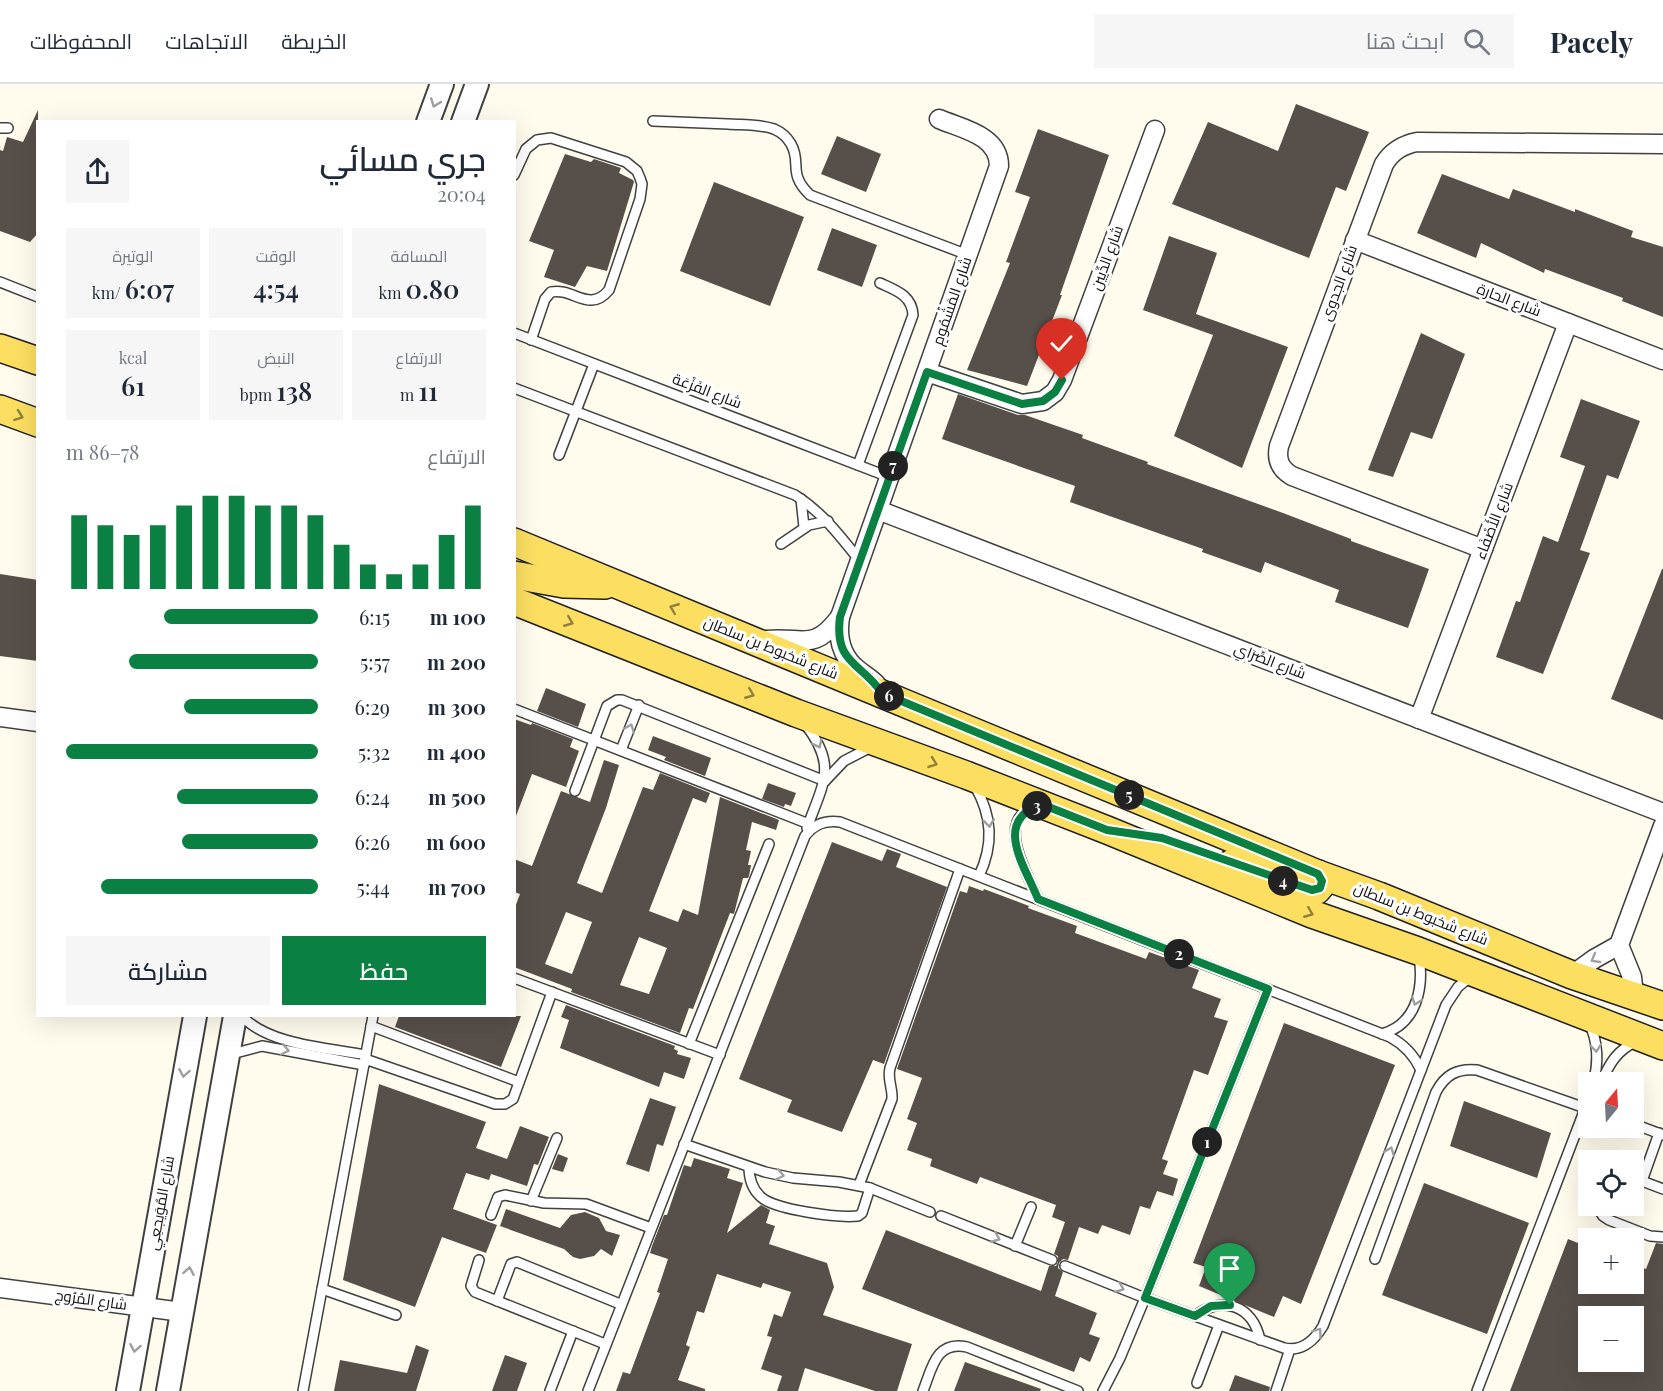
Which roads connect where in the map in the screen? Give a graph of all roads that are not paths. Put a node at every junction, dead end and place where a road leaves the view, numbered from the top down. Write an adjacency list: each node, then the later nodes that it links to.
1 (442, 84): 4 (street, one-way to 4)
2 (477, 84): 5 (street)
3 (939, 119): 11 (street, شارع المَشْمُوم)
4 (429, 120)
5 (464, 120)
6 (653, 121): 11 (lane)
7 (1155, 130): 22 (street, شارع الدِّيين)
8 (1663, 144): 10 (street, شارع الجدوى)
9 (516, 171): 17 (lane)
10 (1355, 240): 15 (street, شارع الحارة); 36 (street, شارع الجدوى)
11 (968, 255): 22 (street, شارع المَشْمُوم)
12 (0, 282): 14 (lane)
13 (879, 284): 28 (lane)
14 (36, 296)
15 (1568, 323): 20 (street, شارع الحارة); 36 (street, شارع الأَصْفَاء)
16 (516, 334): 17 (lane, شارع الفَزْعَة)
17 (531, 340): 21 (lane, شارع الفَزْعَة)
18 (0, 348): 19 (main road)
19 (36, 360)
20 (1663, 360)
21 (594, 364): 25 (lane); 28 (lane, شارع الفَزْعَة)
22 (927, 372): 29 (street, شارع المَشْمُوم)
23 (516, 389): 25 (lane)
24 (0, 409): 26 (main road, one-way to 26)
25 (576, 411): 27 (lane); 30 (lane)
26 (36, 422)
27 (559, 455)
28 (858, 465): 29 (lane, شارع الفَزْعَة)
29 (889, 477): 31 (street, شارع المَشْمُوم)
30 (801, 499): 32 (lane); 33 (lane)
31 (878, 510): 37 (street, شارع المَشْمُوم); 48 (street, شارع الصِّرَاي)
32 (828, 521): 33 (lane); 37 (lane)
33 (804, 527): 35 (lane)
34 (516, 543): 39 (main road, شارع شخبوط بن سلطان)
35 (781, 544)
36 (1483, 549): 48 (street, شارع الأَصْفَاء)
37 (860, 561): 41 (street, شارع المَشْمُوم)
38 (516, 575): 39 (main road)
39 (615, 585): 42 (main road, شارع شخبوط بن سلطان, one-way to 39)
40 (516, 602): 46 (main road, one-way to 46)
41 (840, 617): 42 (street, شارع المَشْمُوم); 43 (street, شارع المَشْمُوم)
42 (757, 642): 43 (main road, شارع شخبوط بن سلطان)
43 (882, 693): 64 (main road, شارع شخبوط بن سلطان)
44 (639, 705): 50 (lane); 52 (lane, one-way to 44); 54 (lane)
45 (516, 710): 50 (lane)
46 (796, 713): 51 (main road); 54 (lane, one-way to 54)
47 (0, 717): 49 (street)
48 (1419, 719): 57 (street, شارع الصِّرَاي)
49 (36, 722)
50 (594, 739): 52 (lane); 55 (lane)
51 (881, 744): 53 (main road, one-way to 53); 54 (lane)
52 (621, 750): 58 (lane)
53 (966, 775): 56 (main road); 65 (lane, one-way to 65)
54 (825, 780): 58 (lane)
55 (575, 791)
56 (1041, 804): 60 (main road); 66 (lane)
57 (1663, 813)
58 (809, 824): 61 (lane)
59 (1663, 826): 67 (street)
60 (1107, 830): 64 (main road); 68 (main road, one-way to 68)
61 (805, 836): 63 (lane); 87 (lane)
62 (769, 844): 85 (lane)
63 (960, 869): 65 (lane); 102 (lane)
64 (1318, 874): 70 (main road, شارع شخبوط بن سلطان)
65 (979, 876): 66 (lane)
66 (1038, 899): 72 (lane)
67 (1619, 945): 70 (street, one-way to 70); 74 (street)
68 (1409, 948): 69 (main road); 76 (main road); 83 (lane, one-way to 83)
69 (1476, 973): 77 (main road); 89 (lane)
70 (1572, 975): 74 (main road, شارع شخبوط بن سلطان)
71 (516, 979): 73 (lane)
72 (1268, 989): 83 (lane); 120 (lane)
73 (552, 992): 85 (lane); 92 (lane)
74 (1634, 995): 75 (main road, شارع شخبوط بن سلطان)
75 (1663, 1006)
76 (1663, 1013)
77 (1585, 1015): 84 (main road); 90 (lane, one-way to 90)
78 (195, 1017): 123 (street, شارع المُوَيجعِي, one-way to 123)
79 (235, 1017): 86 (street)
80 (243, 1017): 88 (lane)
81 (373, 1017): 82 (lane)
82 (371, 1026): 88 (lane); 92 (lane)
83 (1382, 1034): 89 (lane)
84 (1654, 1042): 91 (lane)
85 (689, 1044): 87 (lane)
86 (228, 1055): 88 (lane, one-way to 88); 124 (street, one-way to 86)
87 (720, 1056): 98 (lane)
88 (365, 1060): 92 (lane); 119 (lane)
89 (1421, 1070): 131 (lane, one-way to 89)
90 (1596, 1072)
91 (1605, 1072)
92 (519, 1082)
93 (1578, 1103): 114 (lane)
94 (1644, 1128): 96 (lane)
95 (1578, 1132): 142 (lane)
96 (1661, 1134): 100 (lane)
97 (557, 1137): 105 (lane)
98 (684, 1144): 99 (lane); 111 (lane)
99 (749, 1167): 102 (lane, one-way to 102); 103 (lane)
100 (1644, 1167)
101 (1644, 1181): 104 (lane)
102 (859, 1185): 103 (lane)
103 (870, 1188): 107 (lane)
104 (1663, 1189)
105 (531, 1201): 108 (lane); 111 (lane)
106 (1031, 1207): 113 (lane)
107 (930, 1212)
108 (491, 1215)
109 (941, 1216): 113 (lane, one-way to 113)
110 (1603, 1216): 112 (lane)
111 (651, 1228): 122 (lane)
112 (1663, 1237)
113 (1015, 1246): 116 (lane)
114 (1375, 1259)
115 (479, 1260): 121 (lane)
116 (1052, 1260)
117 (1065, 1266): 120 (lane, one-way to 120)
118 (0, 1288): 123 (street, شارع المُرُوج)
119 (322, 1288): 125 (lane); 135 (lane)
120 (1145, 1298): 126 (lane); 140 (lane)
121 (497, 1301): 122 (lane); 128 (lane)
122 (621, 1304): 130 (lane)
123 (142, 1307): 124 (street, شارع المُرُوج); 133 (street, شارع المُوَيجعِي, one-way to 133)
124 (182, 1312): 134 (street)
125 (396, 1315)
126 (1195, 1316): 127 (lane); 129 (lane)
127 (1220, 1325): 129 (lane); 132 (lane)
128 (573, 1331): 130 (lane); 136 (lane)
129 (1260, 1340): 131 (lane)
130 (605, 1344): 137 (lane)
131 (1290, 1349): 141 (lane)
132 (1197, 1383)
133 (128, 1391)
134 (168, 1391)
135 (303, 1391)
136 (550, 1391)
137 (588, 1391)
138 (923, 1391): 139 (lane)
139 (1078, 1391)
140 (1103, 1391)
141 (1276, 1391)
142 (1477, 1391)

